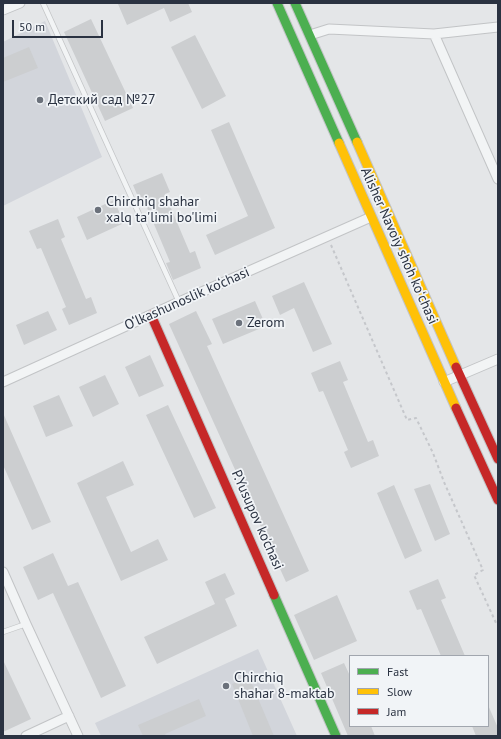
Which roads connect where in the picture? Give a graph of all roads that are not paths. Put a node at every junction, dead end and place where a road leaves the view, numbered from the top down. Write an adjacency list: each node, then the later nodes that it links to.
1 (20, 3): 5 (street)
2 (43, 3): 11 (lane)
3 (277, 3): 10 (main road, Alisher Navoiy shoh koʻchasi)
4 (295, 3): 8 (main road, Alisher Navoiy shoh koʻchasi)
5 (3, 10)
6 (498, 27): 7 (street)
7 (434, 34): 8 (street); 9 (street)
8 (310, 36): 14 (main road, Alisher Navoiy shoh koʻchasi)
9 (498, 179)
10 (371, 217): 11 (street, O‘lkashunoslik ko‘chasi); 16 (main road, Alisher Navoiy shoh koʻchasi)
11 (179, 302): 12 (street, O‘lkashunoslik ko‘chasi)
12 (151, 315): 15 (street, O‘lkashunoslik ko‘chasi); 25 (main road, P.Yusupov ko'chasi)
13 (498, 358): 14 (street)
14 (460, 375): 16 (street); 17 (main road, Alisher Navoiy shoh koʻchasi)
15 (3, 382)
16 (444, 382): 18 (main road, Alisher Navoiy shoh koʻchasi)
17 (498, 458)
18 (498, 500)
19 (3, 572): 20 (street)
20 (26, 624): 21 (lane); 22 (street)
21 (3, 632)
22 (69, 716): 23 (street); 24 (street)
23 (26, 736)
24 (78, 736)
25 (336, 736)

